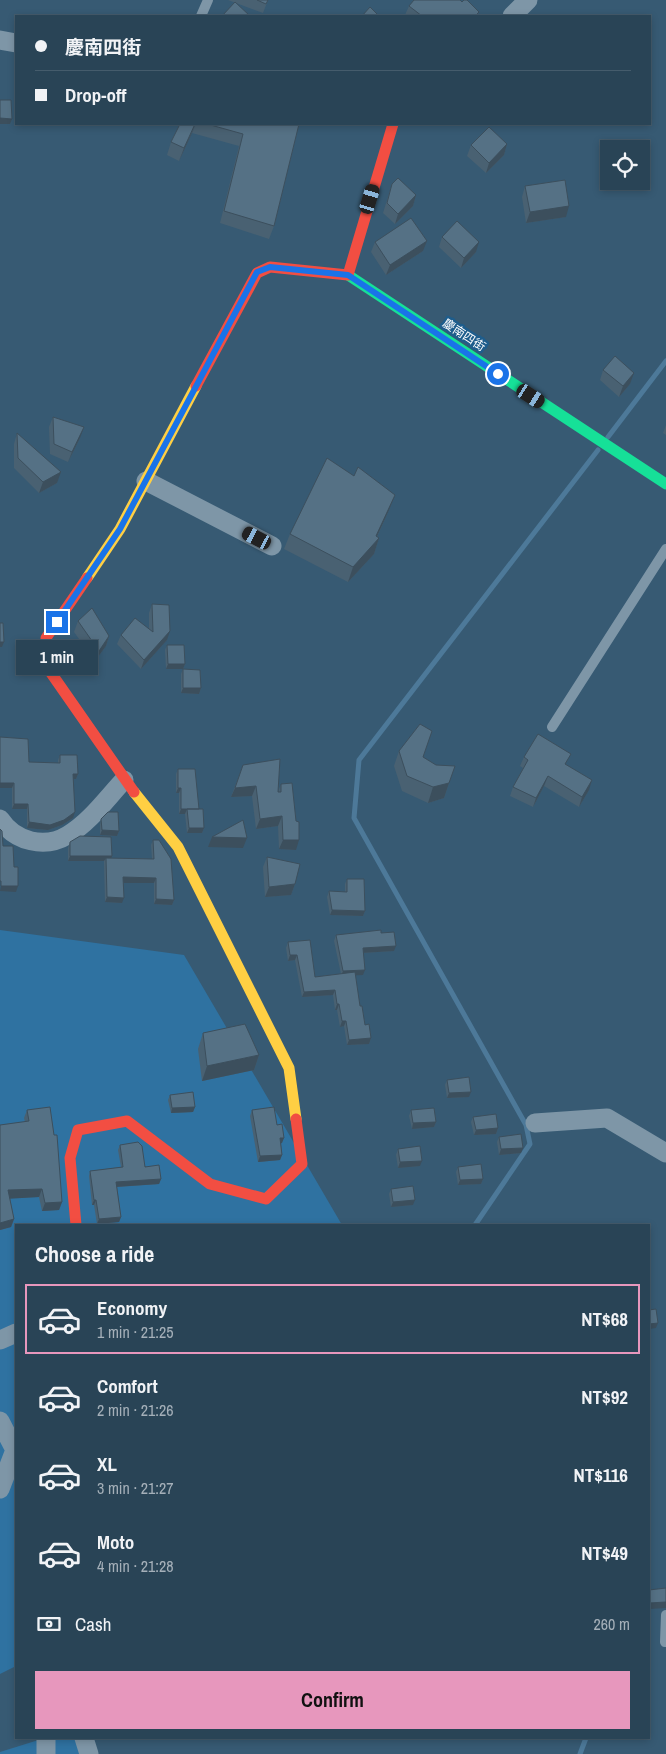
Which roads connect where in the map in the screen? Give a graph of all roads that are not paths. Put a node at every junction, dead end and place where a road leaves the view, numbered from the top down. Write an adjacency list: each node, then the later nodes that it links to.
1 (208, 0): 3 (lane)
2 (528, 0): 4 (street)
3 (201, 15)
4 (513, 15)
5 (0, 40): 6 (street)
6 (15, 43)
7 (393, 125): 8 (street)
8 (348, 275): 9 (street); 10 (street, 慶南四街)
9 (146, 481): 11 (street); 14 (street)
10 (666, 484)
11 (272, 546)
12 (666, 549): 13 (lane)
13 (552, 727)
14 (124, 780): 15 (street); 18 (street)
15 (0, 819)
16 (535, 1123): 17 (street)
17 (666, 1154)
18 (76, 1224)
19 (15, 1334): 20 (street)
20 (0, 1340)
21 (0, 1420): 22 (street)
22 (0, 1490)
23 (666, 1615): 24 (lane)
24 (665, 1642)
25 (46, 1739): 27 (street)
26 (84, 1739): 28 (street)
27 (46, 1754)
28 (89, 1754)

